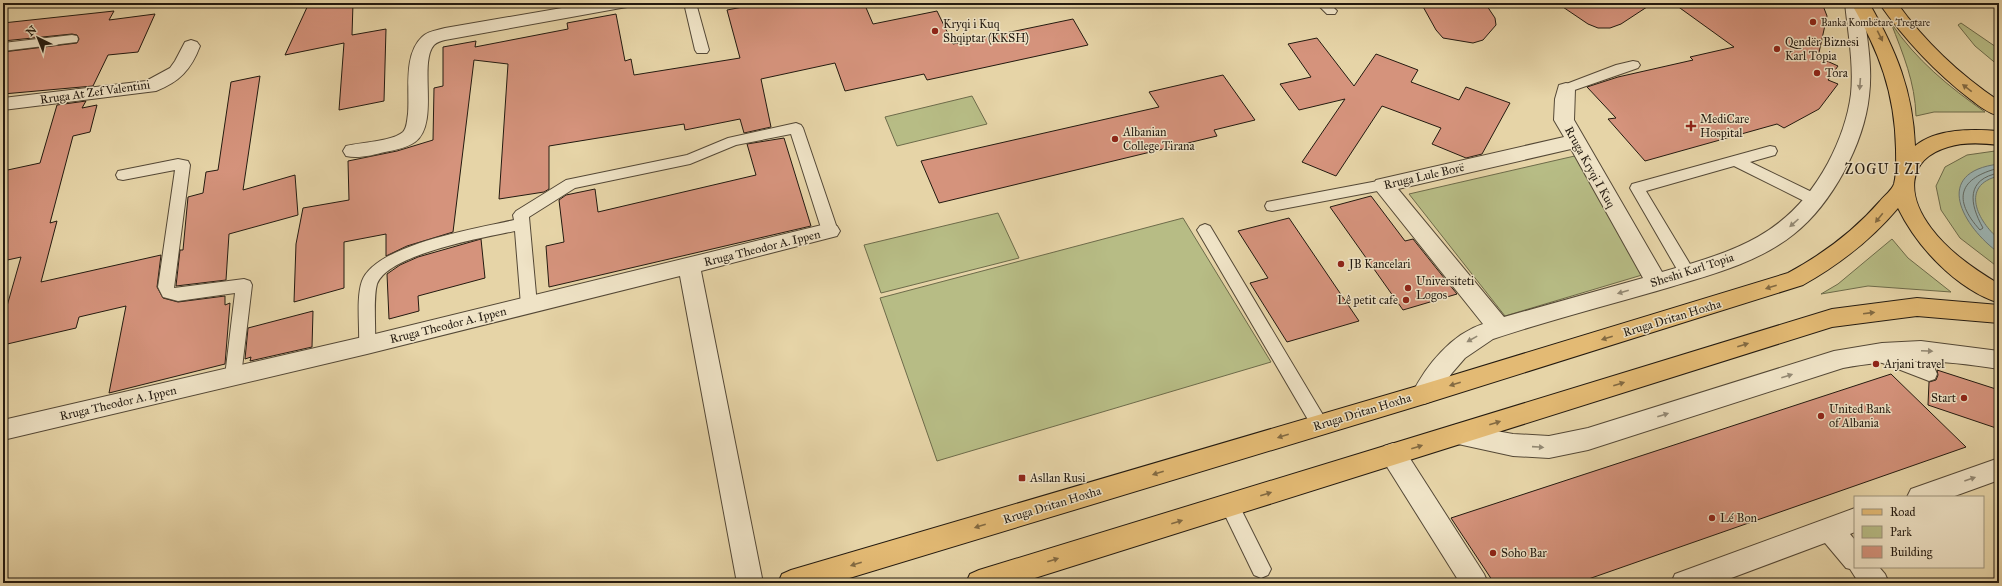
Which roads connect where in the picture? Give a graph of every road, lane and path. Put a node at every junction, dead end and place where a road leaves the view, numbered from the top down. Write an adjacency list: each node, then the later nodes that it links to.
1 (622, 3): 16 (street)
2 (690, 3): 9 (lane)
3 (1854, 3): 22 (street, Sheshi Karl Topia, one-way to 22)
4 (1860, 3): 20 (main road, one-way to 20)
5 (1888, 3): 13 (main road, one-way to 5)
6 (72, 39): 8 (lane)
7 (191, 46): 12 (street, Rruga At Zef Valentini)
8 (3, 47)
9 (702, 50)
10 (1633, 65): 11 (lane, Rruga Kryqi I Kuq)
11 (1566, 89): 15 (street, Rruga Kryqi I Kuq)
12 (3, 104)
13 (1999, 110)
14 (1999, 138): 20 (main road)
15 (1576, 141): 21 (street, Rruga Lule Borë); 29 (street, Rruga Kryqi I Kuq)
16 (353, 151)
17 (1770, 151): 18 (lane)
18 (1734, 160): 22 (lane); 28 (lane)
19 (123, 175): 38 (lane)
20 (1904, 178): 30 (main road); 39 (main road, Rruga Dritan Hoxha, one-way to 39)
21 (1383, 185): 23 (lane, Rruga Lule Borë); 33 (street)
22 (1815, 200): 28 (street, Sheshi Karl Topia, one-way to 28)
23 (1272, 206)
24 (522, 224): 26 (lane, Rruga Theodor A. Ippen); 31 (lane); 34 (lane)
25 (1205, 230): 40 (lane)
26 (830, 231): 27 (street, Rruga Theodor A. Ippen)
27 (689, 266): 31 (street, Rruga Theodor A. Ippen); 53 (street)
28 (1688, 274): 29 (street, Sheshi Karl Topia)
29 (1656, 282): 33 (street, Sheshi Karl Topia, one-way to 33)
30 (1999, 294)
31 (529, 305): 34 (street, Rruga Theodor A. Ippen)
32 (1999, 314): 42 (main road, one-way to 32)
33 (1499, 327): 39 (street, Sheshi Karl Topia, one-way to 39)
34 (367, 345): 38 (street, Rruga Theodor A. Ippen)
35 (1875, 352): 36 (street, one-way to 36); 37 (lane); 42 (street, one-way to 35)
36 (1999, 360)
37 (1929, 374)
38 (233, 376): 41 (street, Rruga Theodor A. Ippen)
39 (1424, 394): 40 (main road, Rruga Dritan Hoxha)
40 (1320, 425): 54 (main road, Rruga Dritan Hoxha, one-way to 54)
41 (3, 430)
42 (1458, 434): 43 (main road, one-way to 42)
43 (1393, 454): 46 (main road, one-way to 43); 55 (street)
44 (1999, 469): 45 (street, one-way to 44)
45 (1923, 496)
46 (1229, 505): 51 (lane); 52 (main road, one-way to 46)
47 (1854, 520): 48 (street)
48 (1829, 529): 49 (street); 56 (street)
49 (1854, 558)
50 (1863, 568): 57 (street)
51 (1261, 569)
52 (995, 581)
53 (750, 583)
54 (791, 583)
55 (1475, 583)
56 (1684, 583)
57 (1876, 583)

